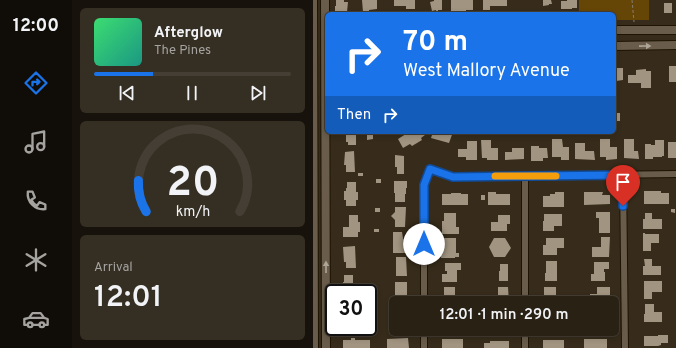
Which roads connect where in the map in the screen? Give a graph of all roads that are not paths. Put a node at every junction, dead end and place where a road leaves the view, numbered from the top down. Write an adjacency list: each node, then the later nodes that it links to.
1 (313, 0): 7 (street)
2 (325, 0): 3 (street)
3 (325, 12)
4 (616, 30): 5 (street)
5 (676, 30)
6 (325, 32): 7 (street)
7 (313, 33): 10 (street)
8 (616, 46): 9 (street, one-way to 9)
9 (676, 46)
10 (313, 49): 11 (street); 16 (street)
11 (325, 49)
12 (326, 134): 17 (street)
13 (676, 174): 14 (street)
14 (623, 175): 15 (street); 26 (street)
15 (525, 176): 18 (street); 19 (street)
16 (314, 248): 17 (street); 22 (street)
17 (326, 248): 23 (street, one-way to 17)
18 (424, 296)
19 (525, 296)
20 (424, 336): 24 (street)
21 (525, 336): 25 (street)
22 (314, 348)
23 (326, 348)
24 (424, 348)
25 (525, 348)
26 (625, 348)

